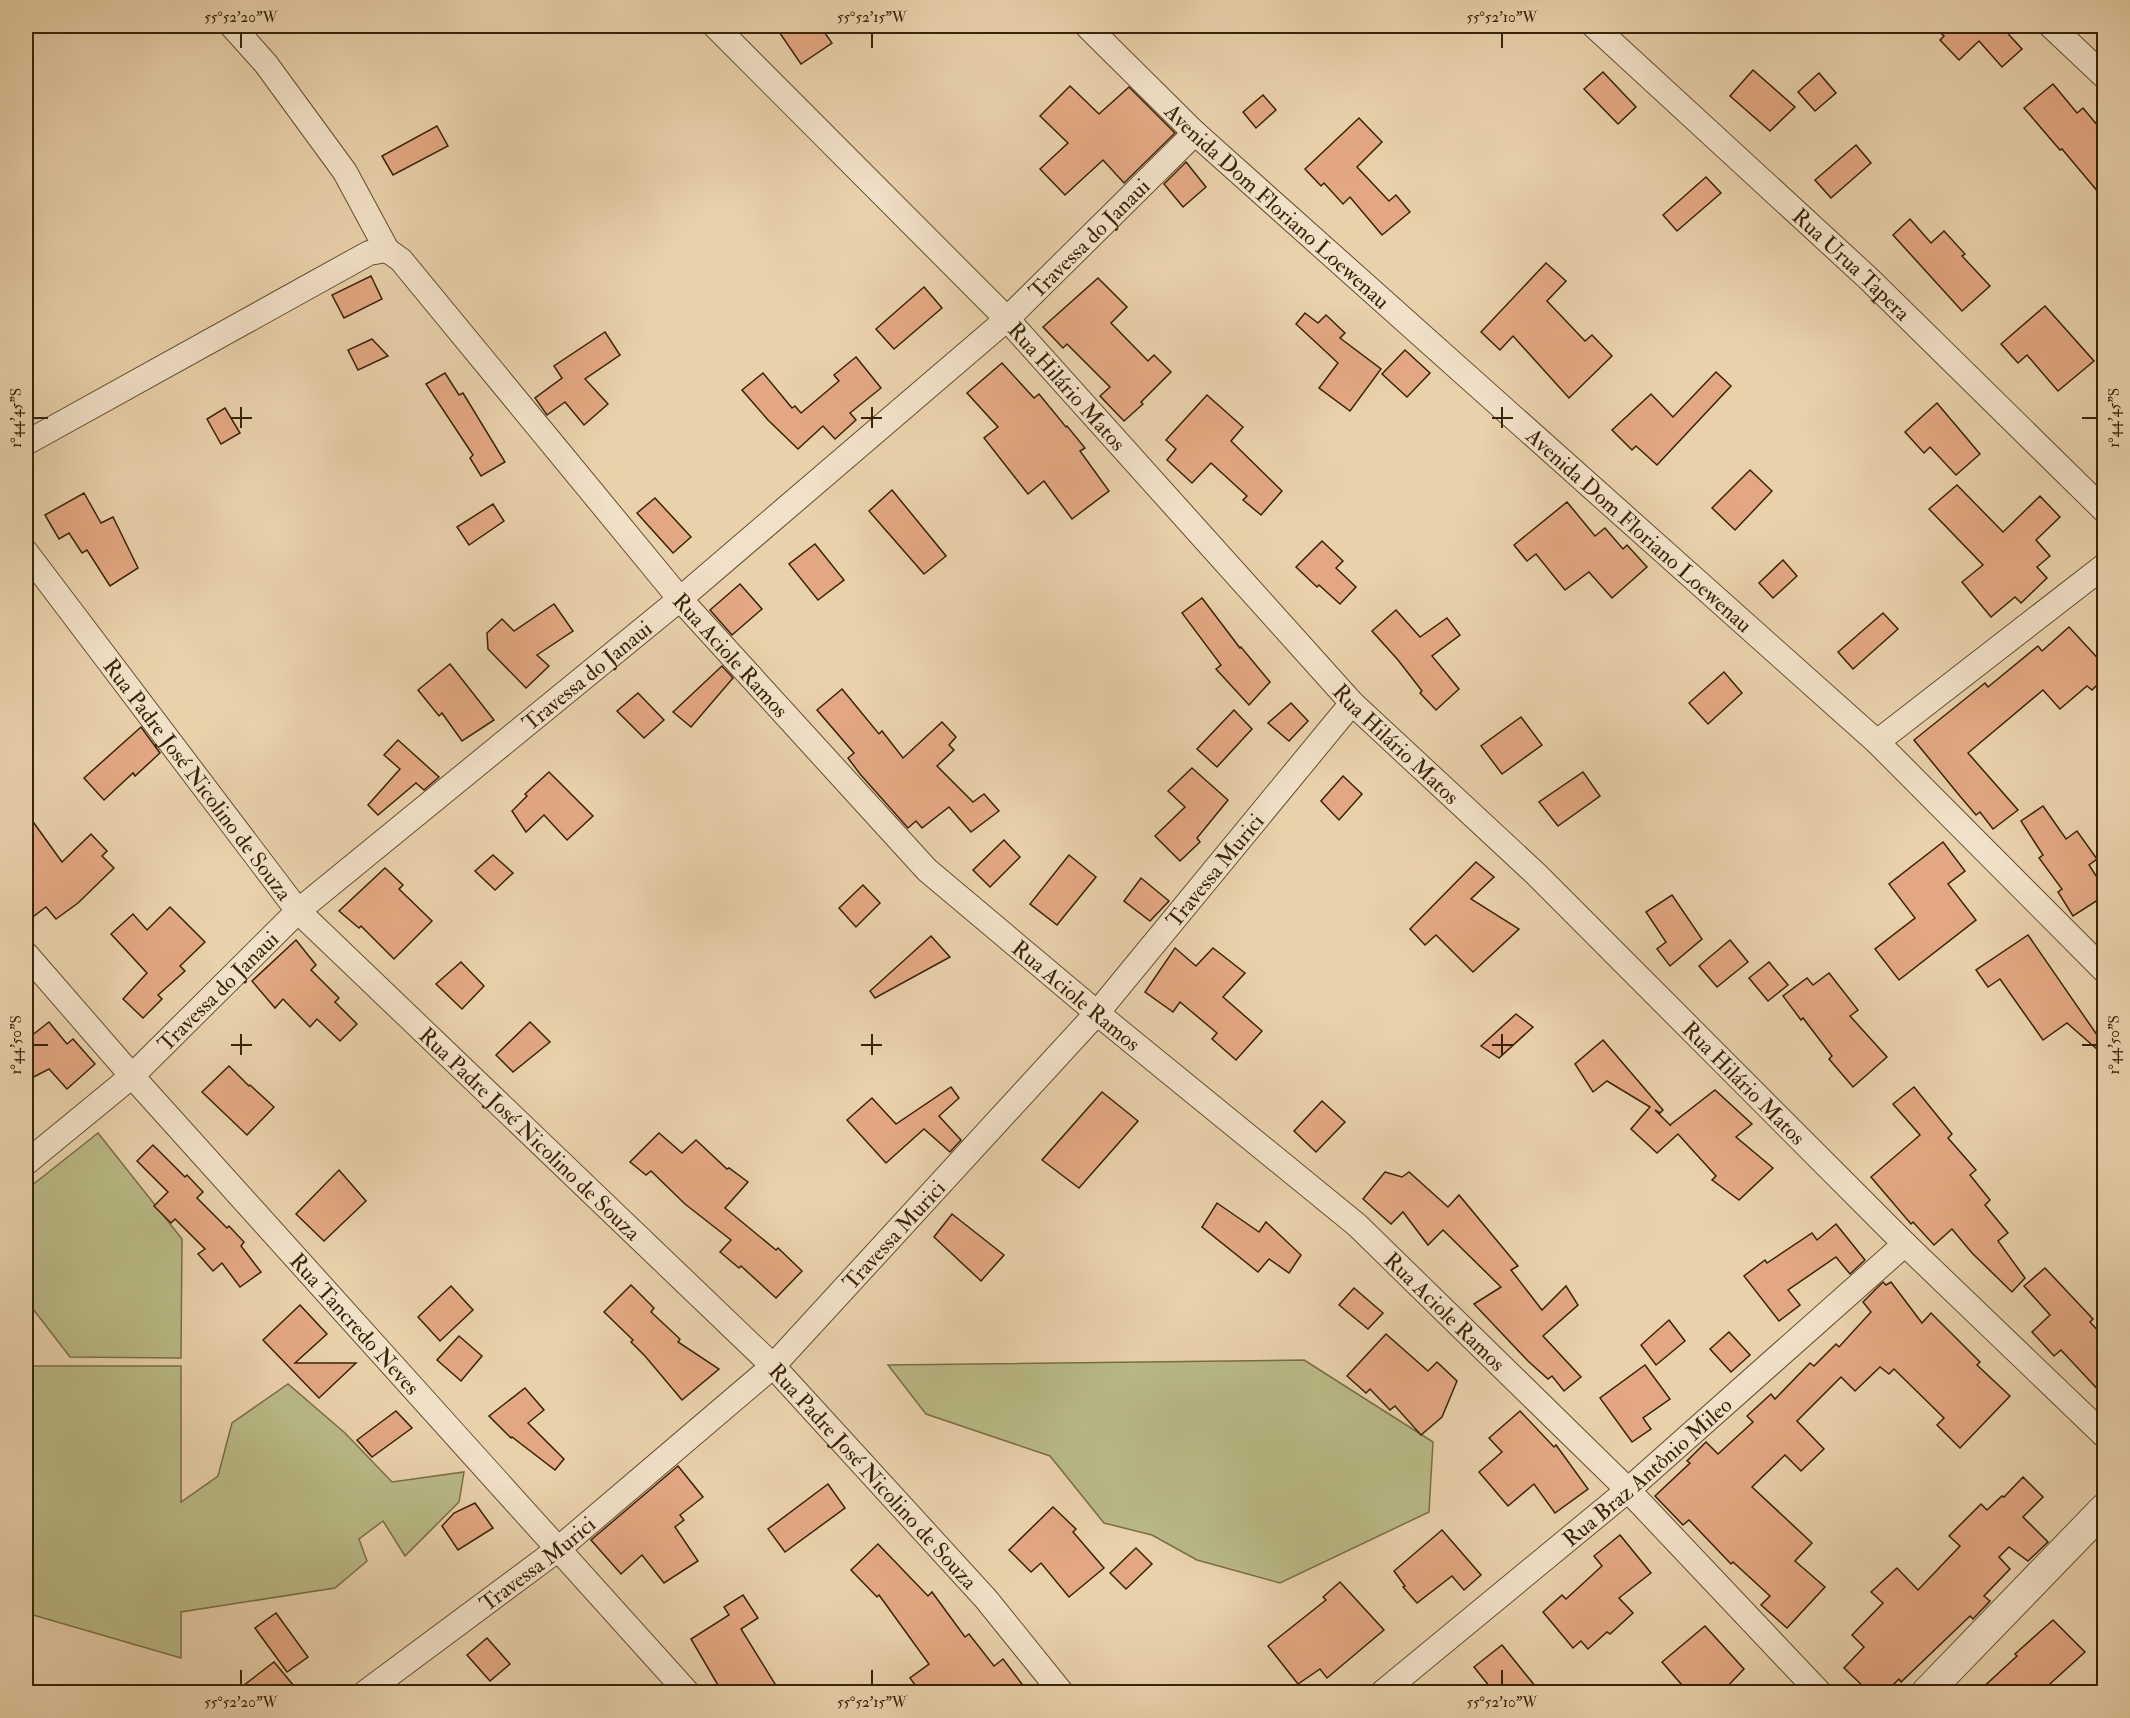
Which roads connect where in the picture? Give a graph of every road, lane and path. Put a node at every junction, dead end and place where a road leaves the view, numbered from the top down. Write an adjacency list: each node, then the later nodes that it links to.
1 (232, 26): 8 (street, Rua Aciole Ramos)
2 (715, 26): 9 (street, Rua Hilário Matos)
3 (1087, 26): 7 (street, Avenida Dom Floriano Loewenau)
4 (2051, 26): 6 (street)
5 (1603, 28): 11 (street, Rua Urua Tapera)
6 (2104, 76)
7 (1195, 134): 9 (street, Travessa do Janaui); 16 (street, Avenida Dom Floriano Loewenau)
8 (387, 250): 10 (street); 14 (street, Rua Aciole Ramos)
9 (1007, 319): 14 (street, Travessa do Janaui); 15 (street, Rua Hilário Matos)
10 (26, 443)
11 (2104, 510)
12 (26, 552): 17 (street, Rua Padre José Nicolino de Souza)
13 (2104, 566): 16 (street)
14 (680, 599): 17 (street, Travessa do Janaui); 20 (street, Rua Aciole Ramos)
15 (1352, 703): 20 (street, Travessa Murici); 23 (street, Rua Hilário Matos)
16 (1877, 742): 19 (street, Avenida Dom Floriano Loewenau)
17 (298, 911): 21 (street, Travessa do Janaui); 24 (street, Rua Padre José Nicolino de Souza)
18 (26, 954): 21 (street, Rua Tancredo Neves)
19 (2104, 970)
20 (1097, 1012): 24 (street, Travessa Murici); 26 (street, Rua Aciole Ramos)
21 (132, 1076): 22 (street, Travessa do Janaui); 28 (street, Rua Tancredo Neves)
22 (26, 1163)
23 (1905, 1244): 25 (street, Rua Hilário Matos); 26 (street, Rua Braz Antônio Mileo)
24 (773, 1366): 28 (street, Travessa Murici); 31 (street, Rua Padre José Nicolino de Souza)
25 (2104, 1435)
26 (1628, 1490): 32 (street, Rua Braz Antônio Mileo); 33 (street, Rua Aciole Ramos)
27 (2104, 1509): 34 (street)
28 (557, 1550): 29 (street, Travessa Murici); 30 (street, Rua Tancredo Neves)
29 (366, 1692)
30 (687, 1692)
31 (1061, 1692)
32 (1383, 1692)
33 (1819, 1692)
34 (1927, 1692)

